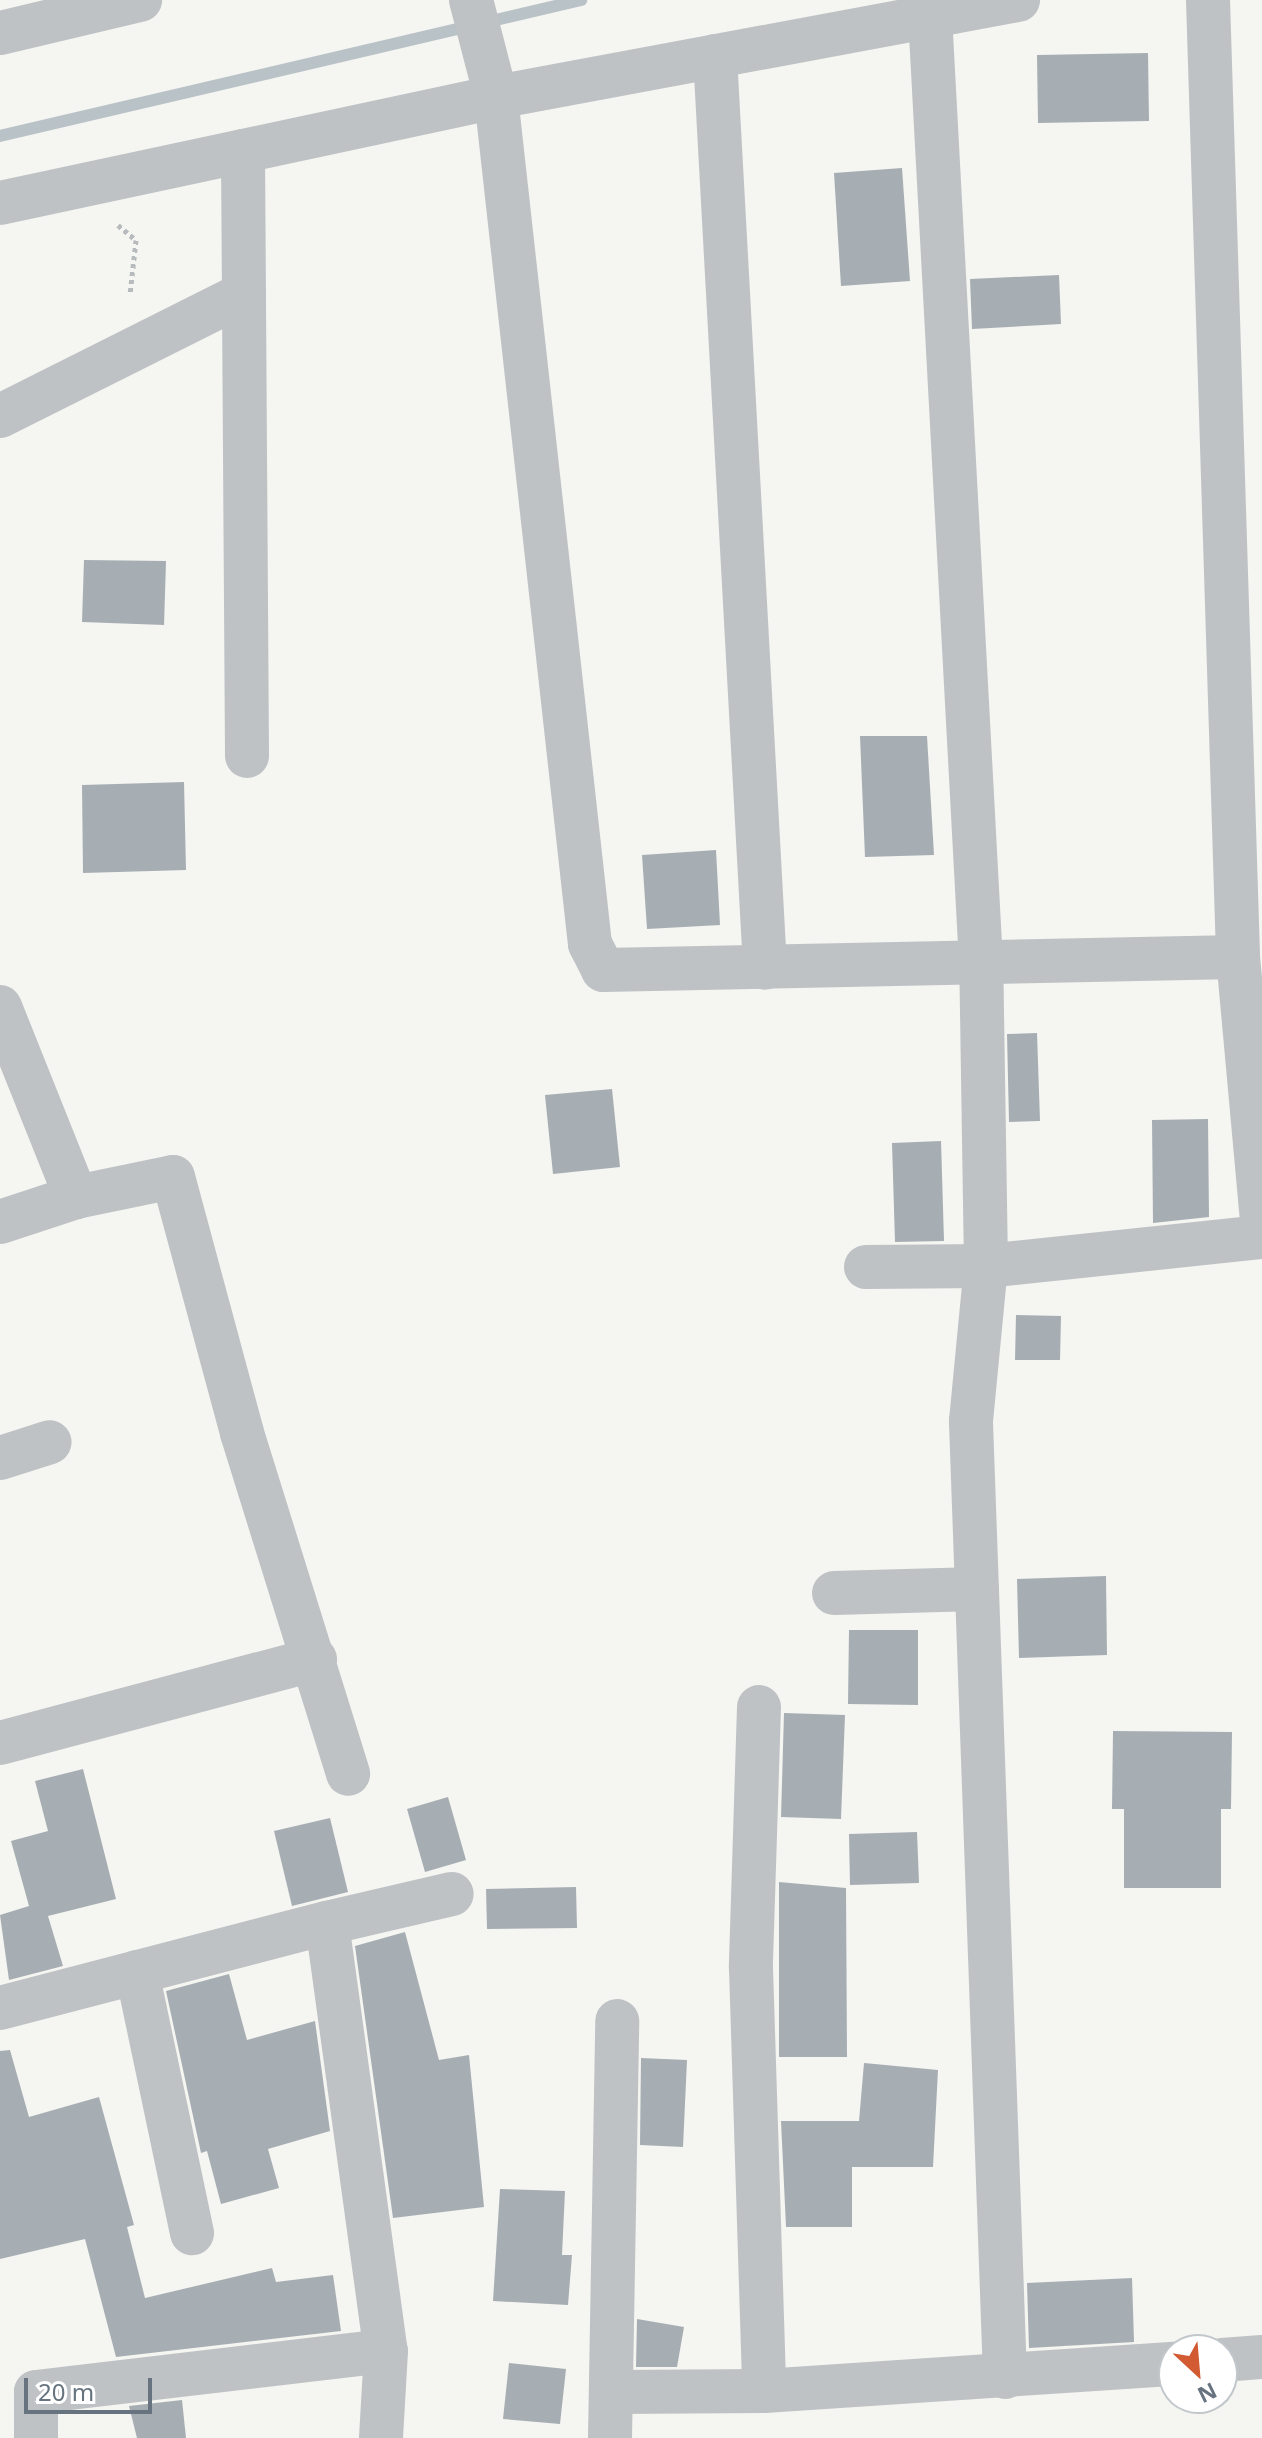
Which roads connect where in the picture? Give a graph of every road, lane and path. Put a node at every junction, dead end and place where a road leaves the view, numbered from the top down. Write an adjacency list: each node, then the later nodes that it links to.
1 (140, 0): 6 (street)
2 (471, 0): 8 (street)
3 (1018, 0): 5 (street)
4 (1208, 0): 16 (street)
5 (930, 16): 7 (street); 17 (street)
6 (0, 33)
7 (715, 56): 8 (street); 18 (street)
8 (492, 84): 9 (street); 18 (street)
9 (243, 151): 10 (street); 13 (street)
10 (0, 203)
11 (108, 226): 12 (path)
12 (130, 294)
13 (244, 294): 14 (street); 15 (street)
14 (0, 416)
15 (247, 756)
16 (1238, 957): 17 (street); 21 (street)
17 (981, 963): 18 (street); 24 (street)
18 (765, 968)
19 (0, 1007): 20 (street)
20 (76, 1197): 22 (street); 30 (street)
21 (1262, 1220)
22 (0, 1222)
23 (1262, 1237): 24 (street)
24 (986, 1266): 25 (street); 28 (street)
25 (866, 1267)
26 (50, 1442): 27 (street)
27 (0, 1458)
28 (977, 1589): 29 (street); 44 (street)
29 (834, 1593)
30 (315, 1659): 32 (street); 33 (street)
31 (759, 1707): 45 (street)
32 (0, 1743)
33 (348, 1774)
34 (452, 1894): 35 (street)
35 (327, 1923): 36 (street); 40 (street)
36 (137, 1972): 37 (street); 39 (street)
37 (0, 2008)
38 (617, 2021): 46 (street)
39 (192, 2233)
40 (386, 2351): 47 (street); 48 (street)
41 (1262, 2357): 42 (street)
42 (1238, 2359)
43 (1158, 2365): 44 (street)
44 (1005, 2377): 45 (street)
45 (764, 2391): 46 (street)
46 (615, 2392): 49 (street)
47 (36, 2438)
48 (381, 2438)
49 (610, 2438)

